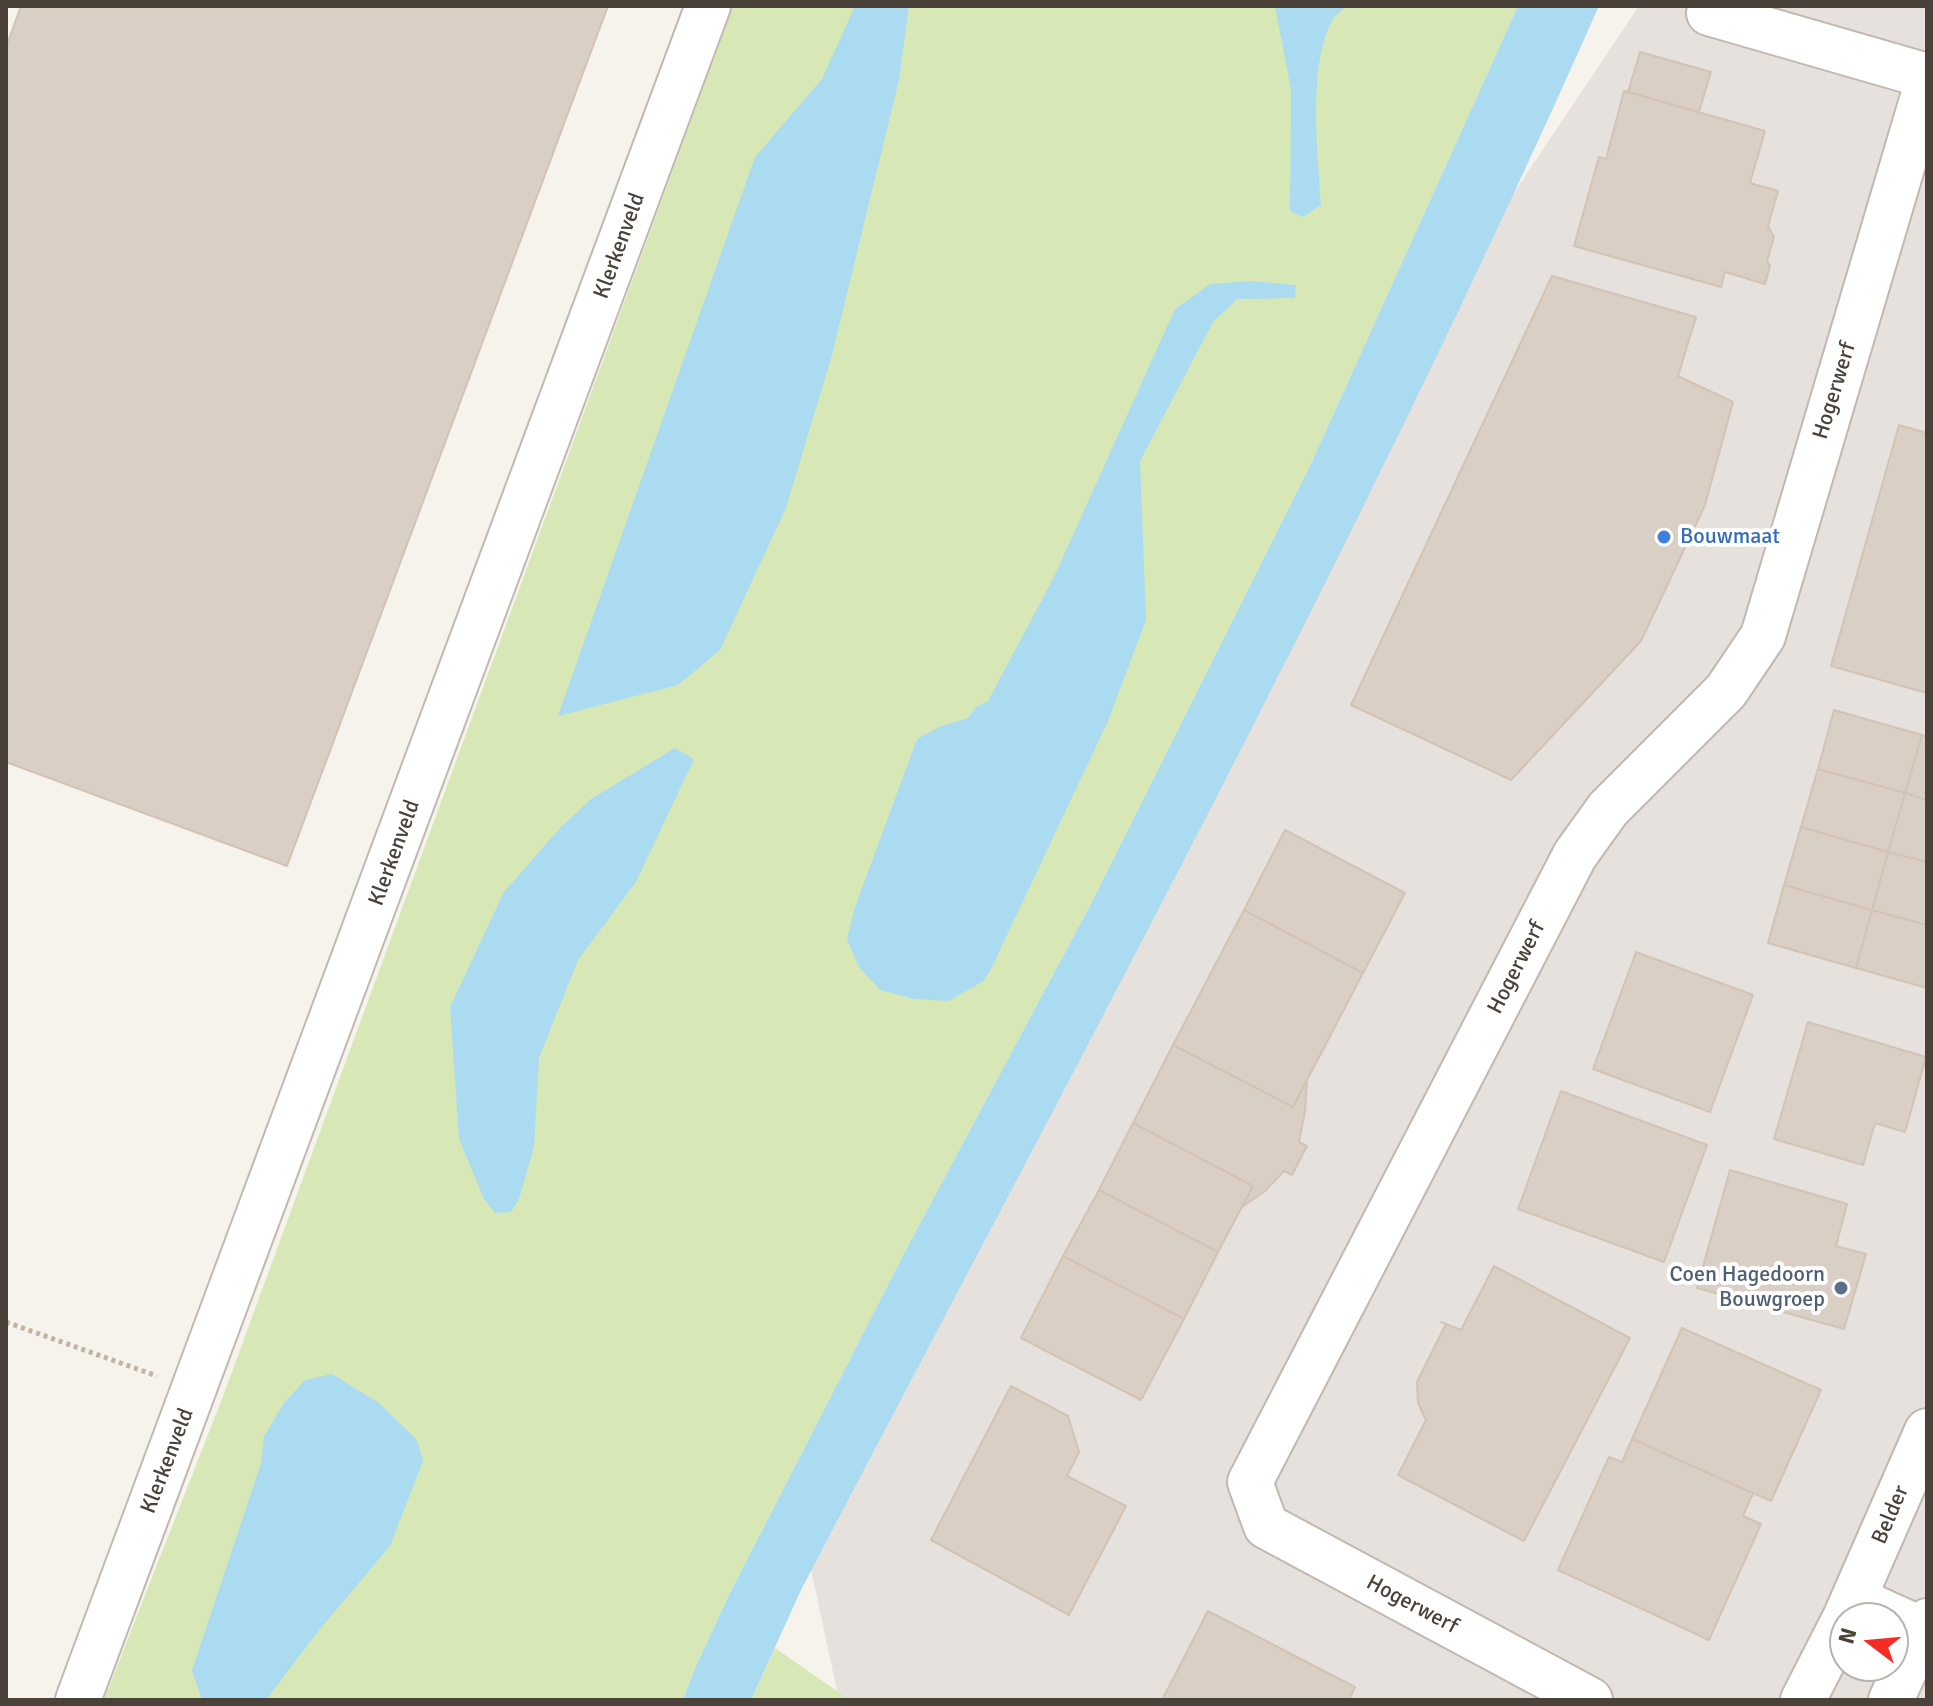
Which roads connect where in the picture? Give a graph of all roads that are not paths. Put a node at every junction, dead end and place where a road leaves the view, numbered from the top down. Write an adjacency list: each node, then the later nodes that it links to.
1 (708, 6): 9 (street, Klerkenveld)
2 (1709, 13): 3 (street)
3 (1927, 76)
4 (1927, 83): 10 (street, Hogerwerf)
5 (1927, 1431): 6 (street, Belder)
6 (1852, 1602)
7 (1926, 1628): 12 (street)
8 (1829, 1649): 11 (street, Belder)
9 (78, 1700)
10 (1590, 1700)
11 (1803, 1700)
12 (1891, 1700)

